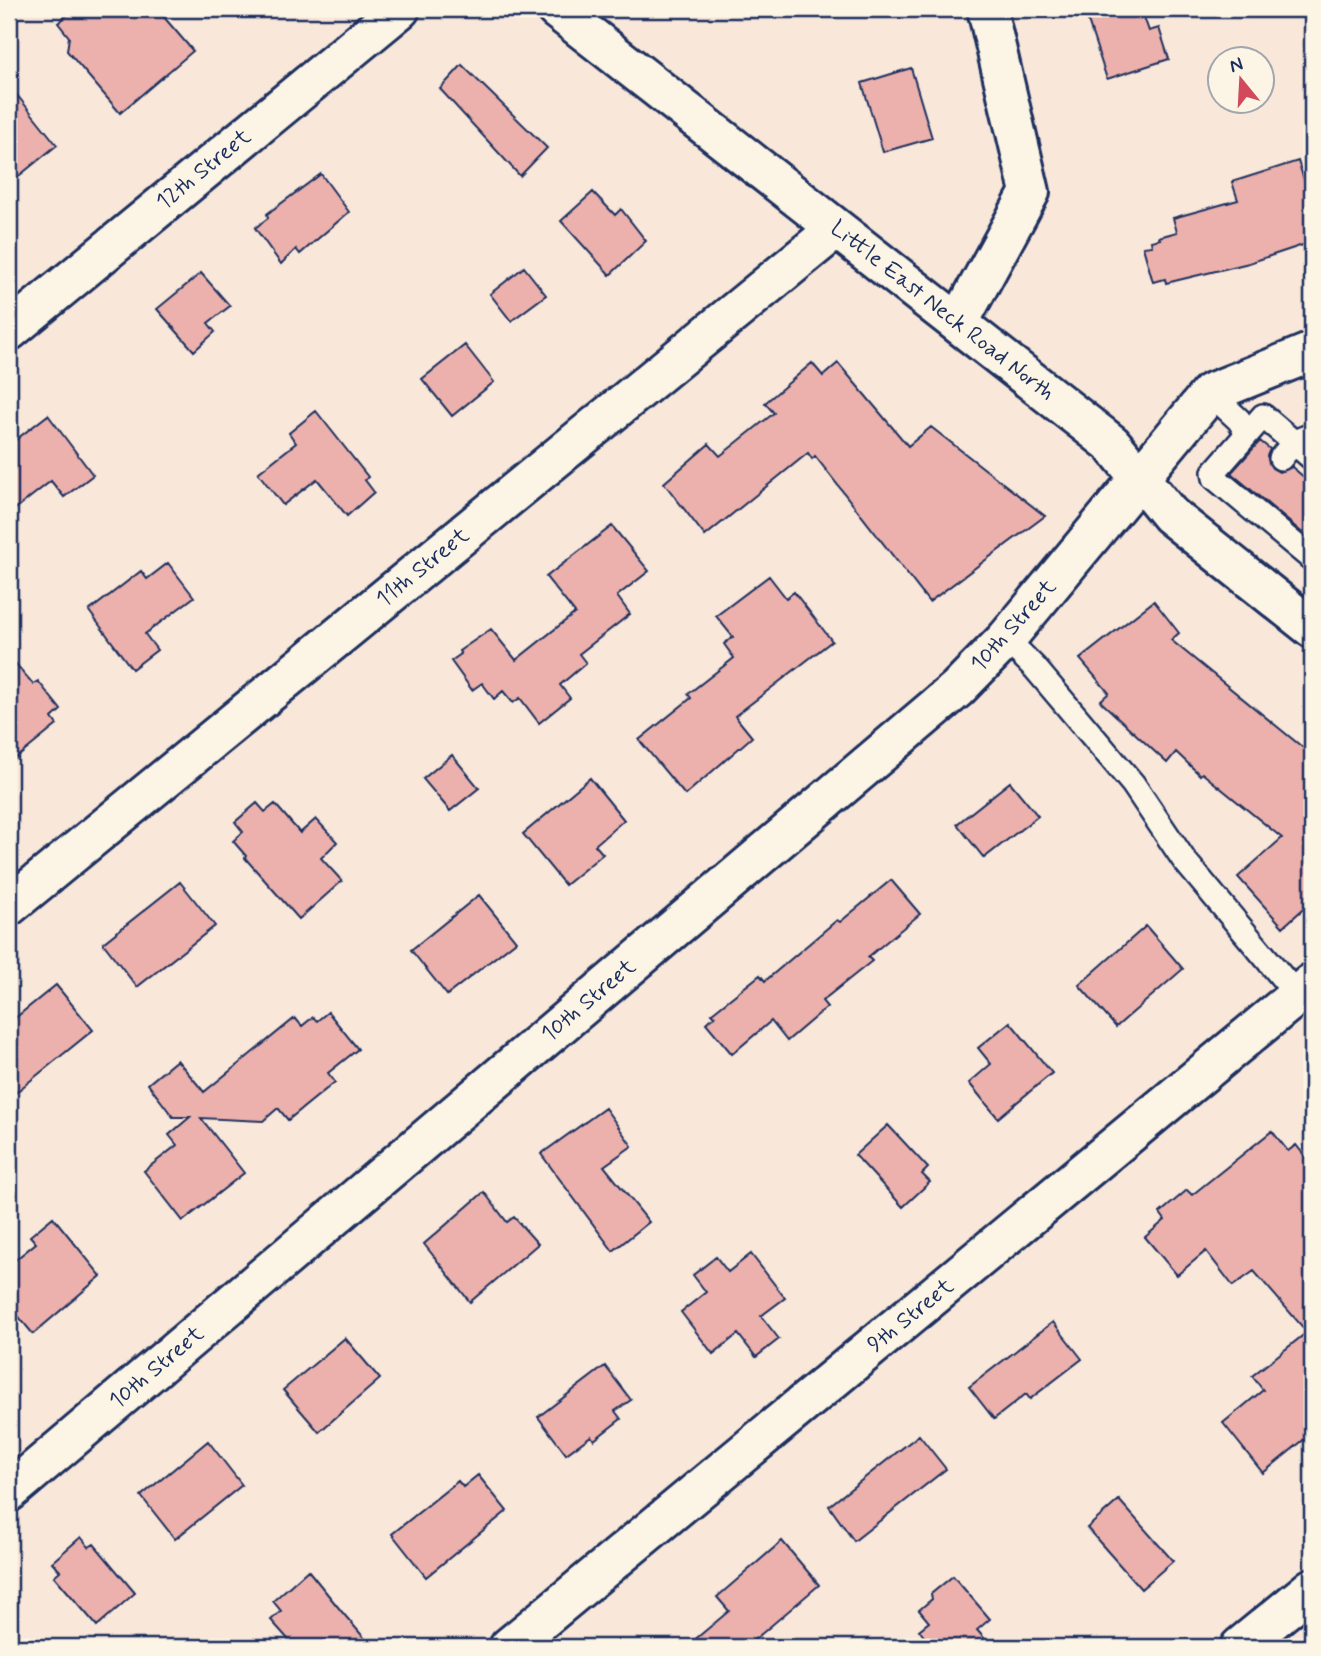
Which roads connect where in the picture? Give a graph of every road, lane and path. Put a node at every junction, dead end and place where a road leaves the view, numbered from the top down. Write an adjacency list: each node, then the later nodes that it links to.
1 (400, 9): 6 (street, 12th Street)
2 (556, 9): 4 (street, Little East Neck Road North)
3 (987, 9): 5 (street)
4 (836, 229): 5 (street, Little East Neck Road North); 16 (street, 11th Street)
5 (959, 322): 12 (street, Little East Neck Road North)
6 (9, 331)
7 (1312, 352): 8 (street)
8 (1210, 393): 9 (lane); 12 (street, 10th Street)
9 (1247, 433): 10 (lane); 13 (lane)
10 (1296, 445): 11 (lane)
11 (1312, 458)
12 (1139, 480): 14 (street, Little East Neck Road North); 15 (street, 10th Street)
13 (1312, 559)
14 (1310, 621)
15 (1006, 639): 17 (lane); 18 (street, 10th Street)
16 (9, 906)
17 (1304, 989): 20 (street, 9th Street)
18 (9, 1492)
19 (1312, 1588): 21 (street)
20 (509, 1647)
21 (1240, 1647)

